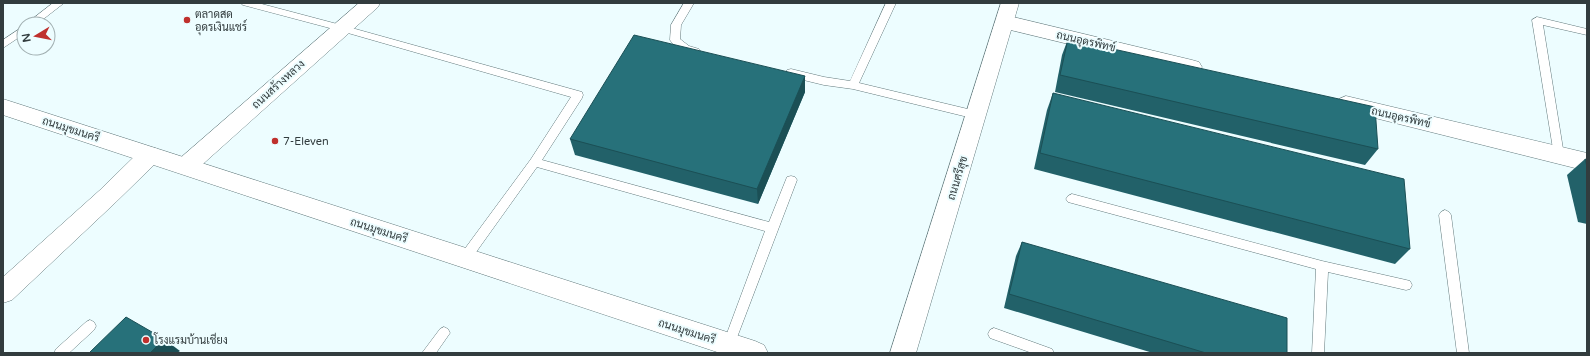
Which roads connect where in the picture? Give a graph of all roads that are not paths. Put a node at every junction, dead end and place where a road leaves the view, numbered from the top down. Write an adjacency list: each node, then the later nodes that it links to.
1 (59, 3): 7 (lane)
2 (246, 3): 8 (lane)
3 (370, 3): 8 (street, ถนนสร้างหลวง)
4 (689, 3): 12 (lane)
5 (891, 3): 15 (lane)
6 (1007, 12): 14 (street, ถนนอุดรพิทข์); 18 (street, ถนนศรีสุข)
7 (42, 16)
8 (341, 28): 21 (lane); 23 (street, ถนนสร้างหลวง)
9 (1587, 32): 20 (lane)
10 (16, 35): 11 (lane)
11 (3, 45)
12 (709, 54)
13 (778, 70): 15 (lane)
14 (1212, 72)
15 (853, 85): 18 (lane)
16 (1328, 99): 20 (street, ถนนอุดรพิทข์)
17 (3, 107): 19 (street, ถนนมุขมนครี)
18 (976, 115): 39 (street, ถนนศรีสุข)
19 (150, 155): 23 (street, ถนนมุขมนครี); 31 (street)
20 (1559, 155): 22 (street, ถนนอุดรพิทข์)
21 (535, 162): 27 (lane); 28 (lane)
22 (1587, 162)
23 (186, 166): 28 (street, ถนนมุขมนครี)
24 (791, 180): 27 (lane)
25 (1072, 199): 29 (lane)
26 (1445, 215): 42 (lane)
27 (772, 228): 35 (lane)
28 (466, 258): 35 (street, ถนนมุขมนครี)
29 (1322, 266): 30 (lane); 41 (lane)
30 (1406, 285)
31 (3, 292)
32 (90, 326): 36 (lane)
33 (444, 332): 37 (lane)
34 (994, 334): 40 (lane)
35 (729, 344): 38 (street, ถนนมุขมนครี)
36 (60, 353)
37 (428, 353)
38 (755, 353)
39 (903, 353)
40 (1048, 353)
41 (1318, 353)
42 (1463, 353)

